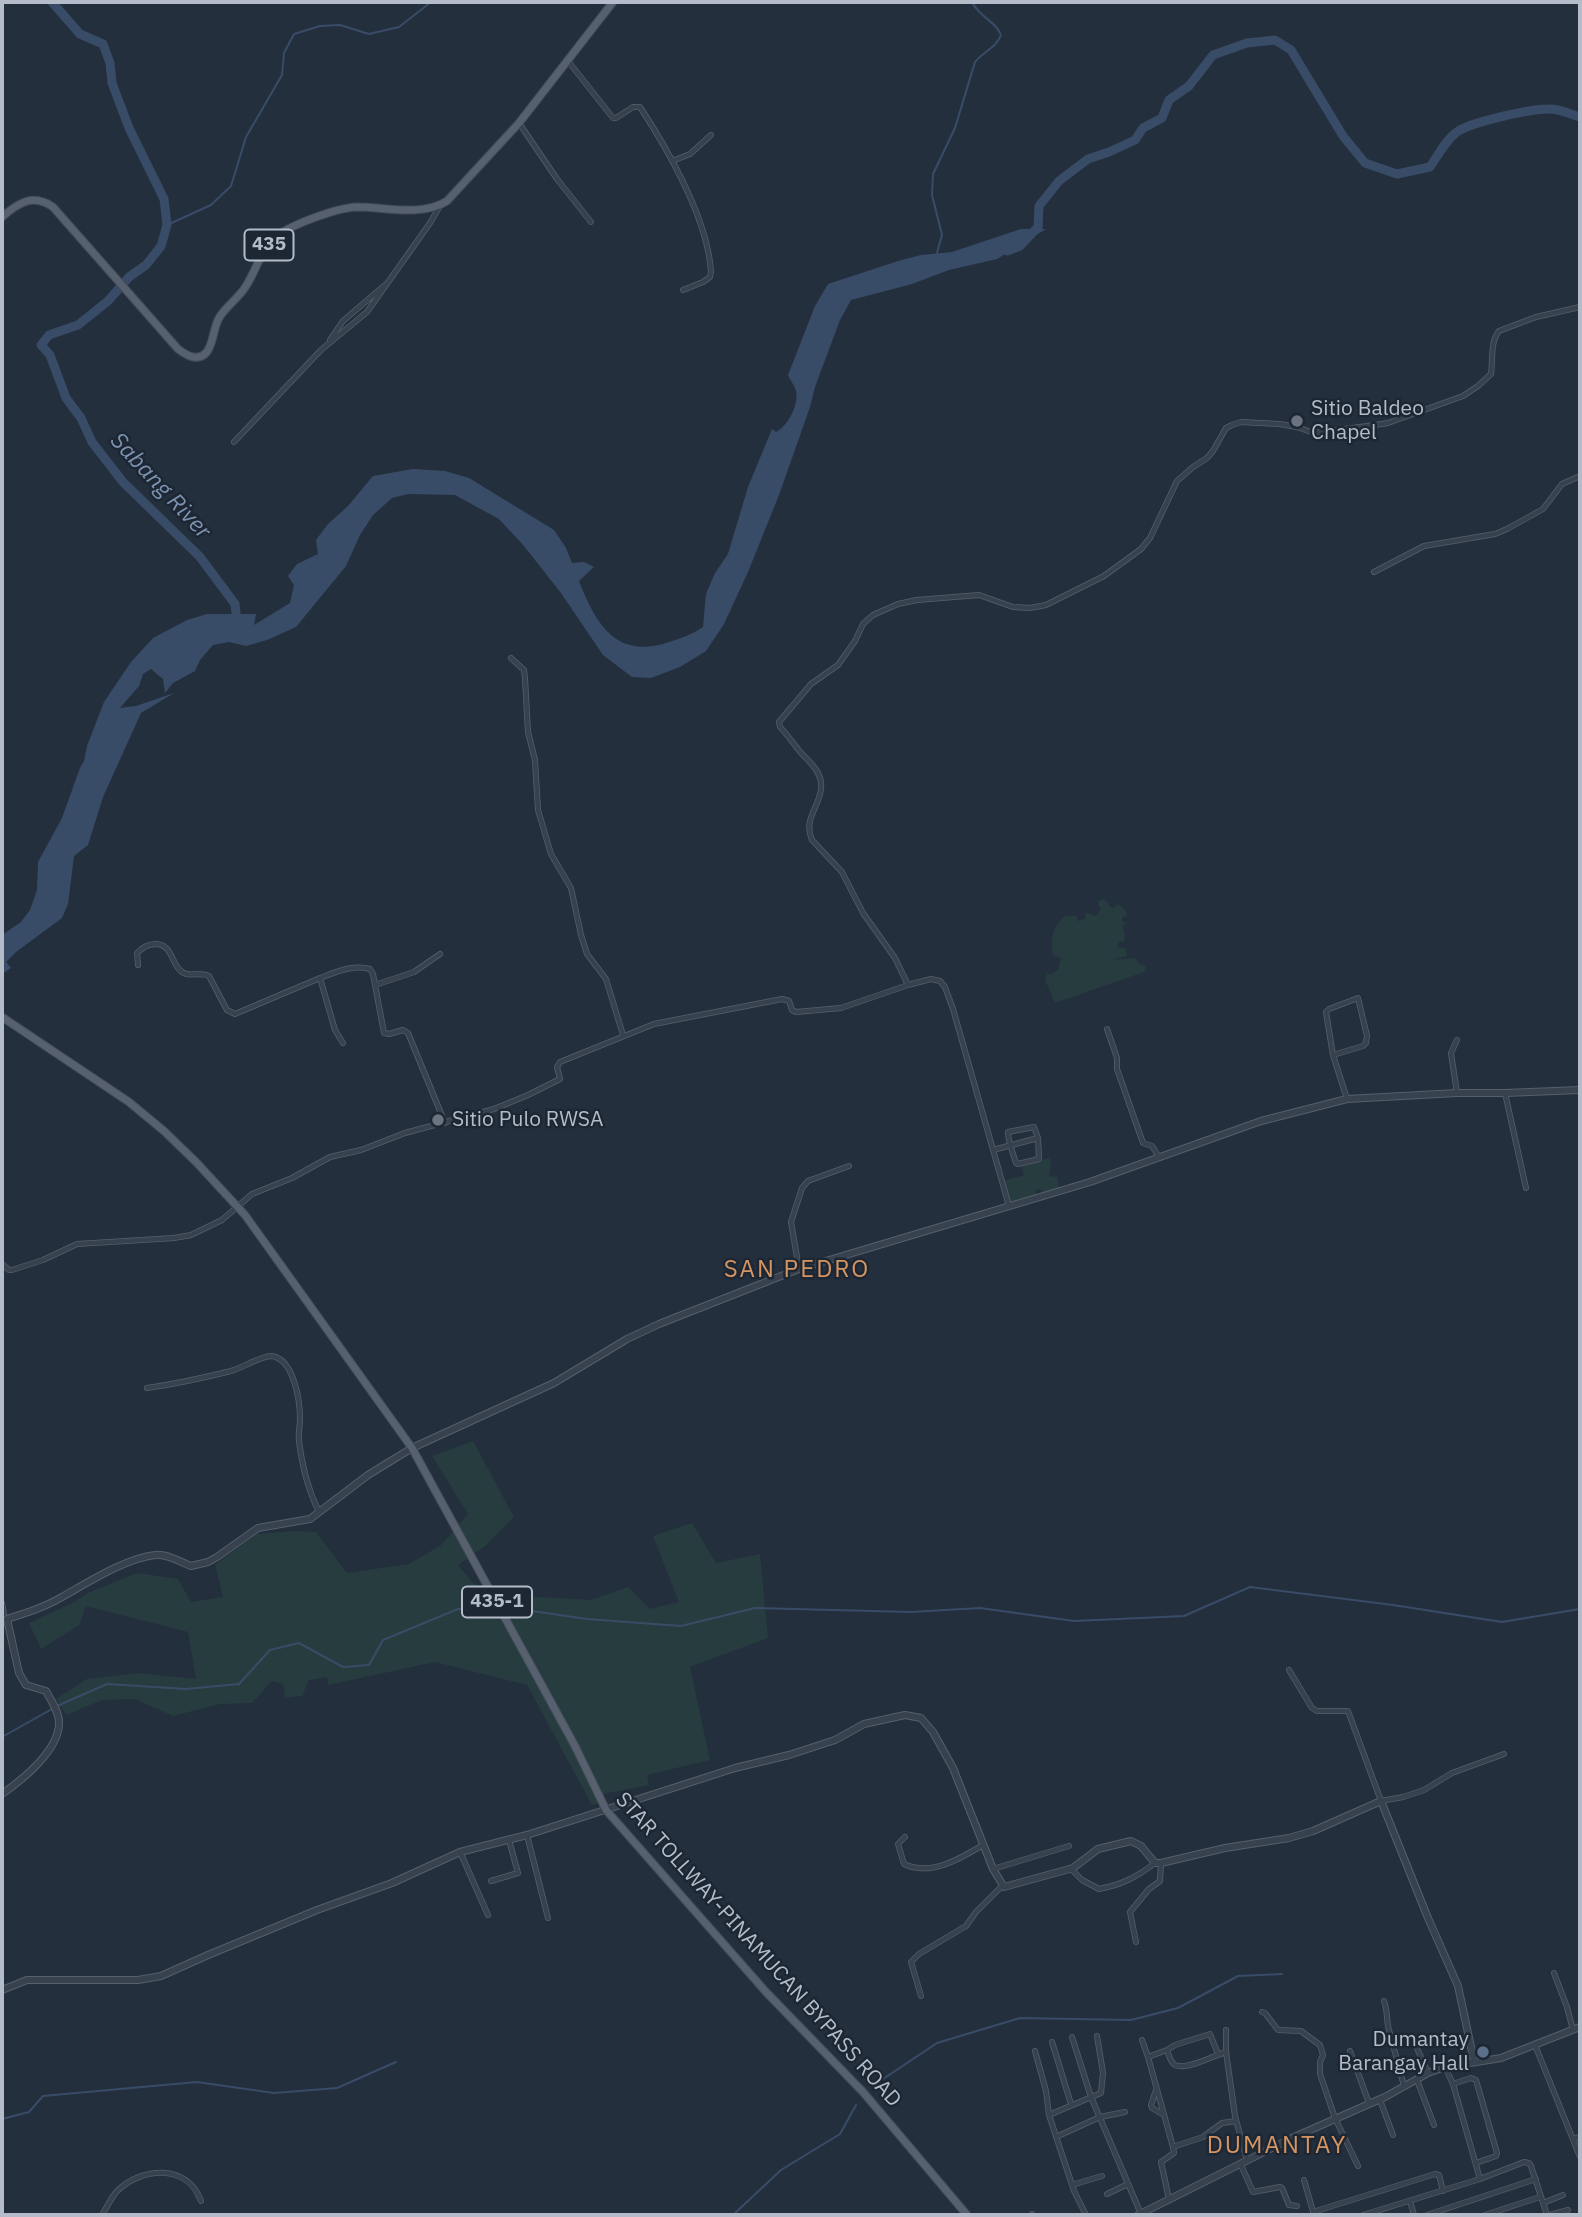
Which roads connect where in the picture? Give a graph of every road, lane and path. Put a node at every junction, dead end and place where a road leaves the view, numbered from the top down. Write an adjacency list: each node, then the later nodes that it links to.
1 (613, 2): 2 (main road)
2 (568, 61): 3 (main road); 5 (street)
3 (519, 123): 6 (main road); 8 (street)
4 (711, 135): 5 (street)
5 (672, 161): 9 (street)
6 (440, 206): 7 (main road, 435); 11 (street)
7 (2, 217)
8 (591, 222)
9 (683, 290)
10 (1580, 307): 19 (street)
11 (233, 442)
12 (1580, 476): 13 (street)
13 (1374, 572)
14 (511, 658): 22 (street)
15 (440, 954): 18 (street)
16 (138, 965): 17 (street)
17 (320, 978): 18 (street); 24 (street)
18 (375, 985): 30 (street)
19 (908, 985): 22 (street); 33 (street)
20 (2, 1017): 38 (main road, STAR TOLLWAY-PINAMUCAN BYPASS ROAD / 435-1)
21 (1107, 1029): 34 (street)
22 (624, 1035): 30 (street)
23 (1457, 1040): 27 (street)
24 (343, 1043)
25 (1333, 1055): 25 (street); 29 (street)
26 (1580, 1090): 28 (street)
27 (1457, 1093): 28 (street); 29 (street)
28 (1505, 1093): 36 (street)
29 (1347, 1099): 34 (street)
30 (445, 1123): 38 (street)
31 (1038, 1138): 32 (street); 32 (street); 32 (street)
32 (1011, 1145): 33 (street)
33 (993, 1150): 37 (street)
34 (1159, 1157): 37 (street)
35 (849, 1166): 40 (street)
36 (1526, 1188)
37 (1009, 1206): 40 (street)
38 (238, 1207): 39 (street); 42 (main road, STAR TOLLWAY-PINAMUCAN BYPASS ROAD / 435-1)
39 (2, 1264)
40 (799, 1269): 42 (street)
41 (147, 1388): 43 (street)
42 (412, 1448): 43 (street); 50 (main road, STAR TOLLWAY-PINAMUCAN BYPASS ROAD / 435-1)
43 (320, 1513): 45 (street)
44 (2, 1603): 45 (street)
45 (4, 1616): 48 (street)
46 (1289, 1670): 49 (street)
47 (1504, 1754): 49 (street)
48 (2, 1794)
49 (1381, 1801): 57 (street); 85 (street)
50 (606, 1810): 51 (street); 54 (street); 129 (main road, STAR TOLLWAY-PINAMUCAN BYPASS ROAD / 435-1)
51 (527, 1835): 53 (street); 63 (street)
52 (905, 1837): 54 (street)
53 (509, 1840): 56 (street); 60 (street)
54 (983, 1845): 58 (street)
55 (1069, 1846): 58 (street)
56 (460, 1852): 62 (street); 66 (street)
57 (1158, 1863): 59 (street); 59 (street); 64 (street)
58 (993, 1869): 61 (street)
59 (1071, 1869): 61 (street)
60 (491, 1881)
61 (1002, 1886): 67 (street)
62 (488, 1915)
63 (548, 1918)
64 (1136, 1942)
65 (1555, 1973): 72 (street)
66 (2, 1990)
67 (921, 1996)
68 (1384, 2001): 90 (street)
69 (1262, 2012): 100 (street)
70 (1580, 2027): 72 (street)
71 (1226, 2030): 82 (street)
72 (1573, 2030): 77 (street)
73 (1097, 2036): 92 (street)
74 (1072, 2038): 92 (street)
75 (1142, 2040): 84 (street)
76 (1052, 2042): 95 (street)
77 (1535, 2045): 85 (street); 106 (street)
78 (1416, 2046): 87 (street)
79 (1167, 2050): 83 (street); 83 (street); 84 (street)
80 (1035, 2051): 97 (street)
81 (1350, 2051): 94 (street)
82 (1226, 2052): 83 (street); 101 (street)
83 (1218, 2054)
84 (1148, 2057): 91 (street)
85 (1474, 2061): 86 (street)
86 (1445, 2067): 87 (street); 89 (street)
87 (1428, 2073): 88 (street)
88 (1416, 2080): 90 (street); 102 (street)
89 (1453, 2084): 109 (street); 109 (street)
90 (1404, 2086): 93 (street)
91 (1157, 2089): 98 (street); 98 (street)
92 (1091, 2097): 95 (street); 99 (street)
93 (1379, 2099): 94 (street); 103 (street)
94 (1369, 2103): 100 (street)
95 (1071, 2104): 97 (street)
96 (1125, 2112): 99 (street)
97 (1049, 2115): 104 (street)
98 (1164, 2115): 107 (street)
99 (1100, 2117): 104 (street); 116 (street)
100 (1335, 2118): 110 (street); 111 (street)
101 (1236, 2121): 107 (street); 110 (street)
102 (1434, 2125)
103 (1393, 2135)
104 (1056, 2137): 117 (street)
105 (1580, 2137): 106 (street)
106 (1573, 2139): 108 (street)
107 (1173, 2147): 121 (street)
108 (1580, 2157)
109 (1476, 2163): 113 (street)
110 (1244, 2164): 121 (street); 125 (street)
111 (1358, 2165)
112 (1102, 2176): 117 (street)
113 (1480, 2179): 114 (street); 118 (street)
114 (1536, 2179): 122 (street); 134 (street)
115 (1304, 2180): 127 (street)
116 (1128, 2184): 119 (street); 131 (street)
117 (1072, 2185): 130 (street)
118 (1443, 2191): 124 (street); 127 (street)
119 (1107, 2194)
120 (1563, 2195): 122 (street)
121 (1170, 2200): 131 (street)
122 (1542, 2200): 135 (street); 136 (street)
123 (201, 2201): 128 (street)
124 (1410, 2201): 132 (street); 133 (street)
125 (1297, 2206)
126 (1568, 2210): 136 (street)
127 (1314, 2213)
128 (102, 2215)
129 (967, 2215)
130 (1086, 2215)
131 (1140, 2215)
132 (1363, 2215)
133 (1414, 2215)
134 (1427, 2215)
135 (1485, 2215)
136 (1546, 2215)

